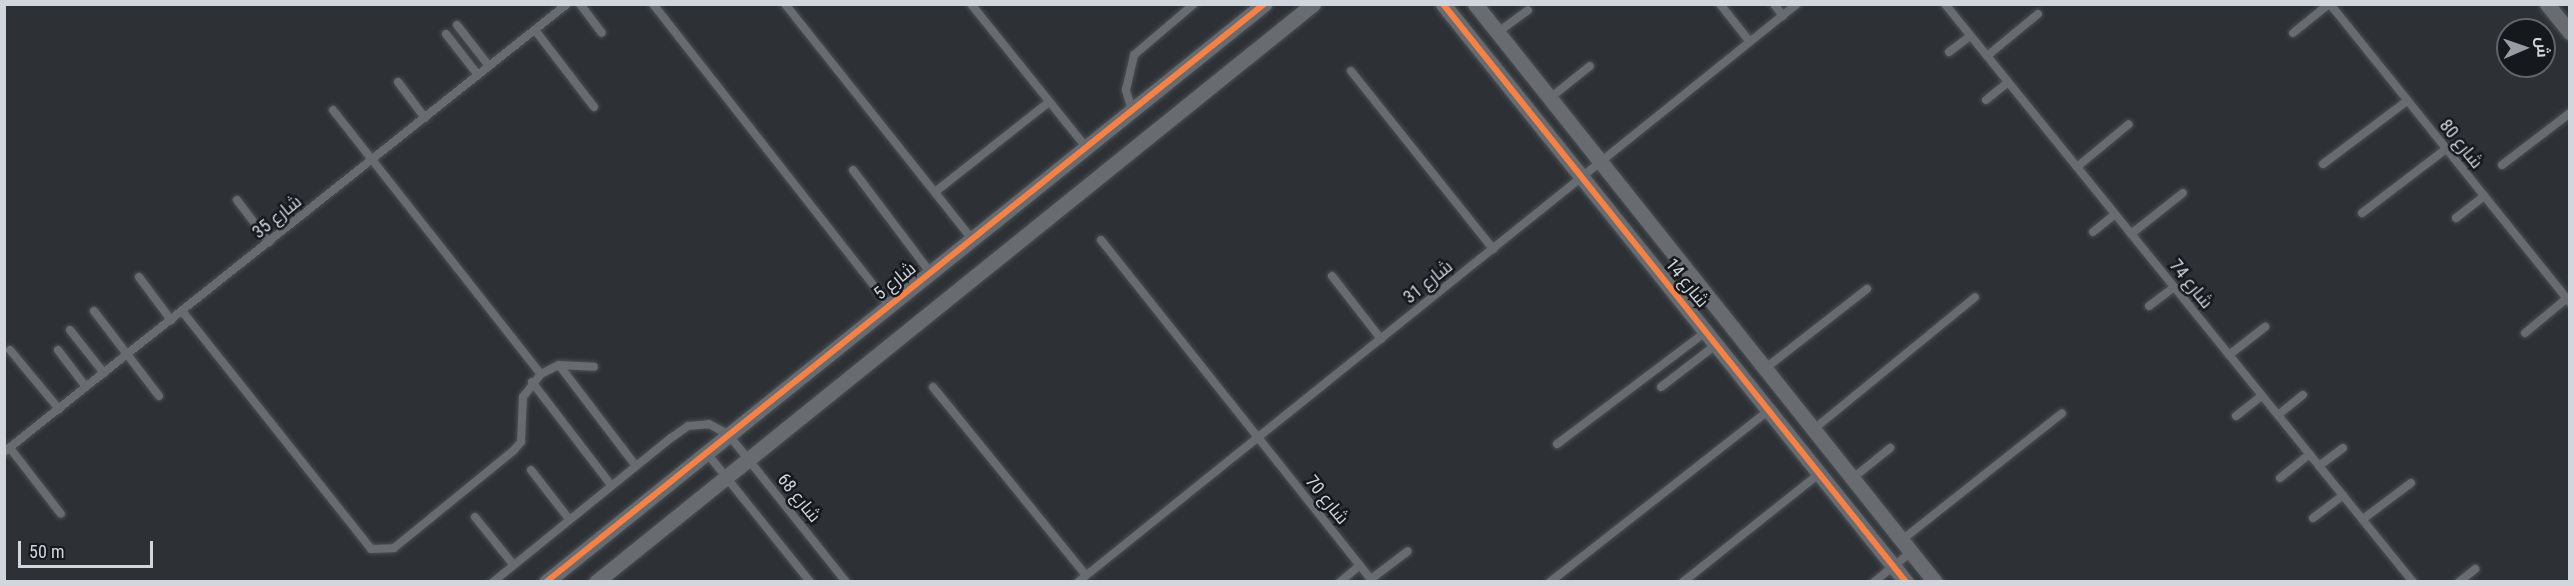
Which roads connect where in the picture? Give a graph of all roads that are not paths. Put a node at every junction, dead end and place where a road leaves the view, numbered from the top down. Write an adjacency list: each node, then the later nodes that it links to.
1 (567, 4): 21 (lane, شارع 35)
2 (580, 4): 23 (lane)
3 (653, 4): 76 (lane)
4 (785, 4): 56 (lane)
5 (971, 4): 40 (lane)
6 (1194, 4): 43 (lane)
7 (1264, 4): 43 (street, شارع 5)
8 (1313, 4): 117 (street)
9 (1443, 4): 55 (street, شارع 14)
10 (1475, 4): 24 (street, شارع 14)
11 (1720, 4): 28 (lane)
12 (1774, 4): 19 (lane)
13 (1797, 4): 19 (lane, شارع 31)
14 (1945, 4): 27 (lane, شارع 74)
15 (2329, 4): 25 (lane); 39 (lane, شارع 80)
16 (2547, 4): 22 (street)
17 (1528, 10): 24 (lane)
18 (2038, 14): 30 (lane)
19 (1783, 16): 28 (lane, شارع 31)
20 (457, 25): 31 (lane)
21 (535, 30): 31 (lane, شارع 35); 41 (lane)
22 (2570, 32)
23 (602, 33)
24 (1498, 33): 37 (street, شارع 14)
25 (2293, 33)
26 (446, 34): 34 (lane)
27 (1970, 36): 29 (lane); 30 (lane, شارع 74)
28 (1750, 42): 50 (lane, شارع 31)
29 (1949, 52)
30 (1987, 56): 36 (lane, شارع 74)
31 (489, 66): 34 (lane, شارع 35)
32 (1590, 66): 37 (lane)
33 (1351, 71): 68 (lane)
34 (478, 75): 45 (lane, شارع 35)
35 (398, 82): 45 (lane)
36 (2007, 82): 38 (lane); 53 (lane, شارع 74)
37 (1550, 98): 50 (street, شارع 14)
38 (1986, 99)
39 (2407, 101): 48 (lane, شارع 80); 51 (lane)
40 (1049, 102): 47 (lane); 56 (lane)
41 (594, 107)
42 (333, 110): 49 (lane)
43 (1132, 110): 47 (street, شارع 5)
44 (2570, 113): 52 (lane)
45 (425, 118): 49 (lane, شارع 35)
46 (2129, 124): 53 (lane)
47 (1086, 147): 65 (street, شارع 5)
48 (2446, 148): 58 (lane, شارع 80); 60 (lane)
49 (372, 160): 67 (lane, شارع 35); 95 (lane)
50 (1602, 162): 55 (lane, شارع 31); 93 (street, شارع 14)
51 (2323, 164)
52 (2502, 165)
53 (2077, 167): 61 (lane, شارع 74)
54 (853, 170): 69 (lane)
55 (1583, 178): 68 (lane, شارع 31); 83 (street, شارع 14)
56 (935, 192): 65 (lane)
57 (2183, 193): 64 (lane)
58 (2484, 196): 62 (lane); 75 (lane, شارع 80)
59 (237, 200): 67 (lane)
60 (2362, 213)
61 (2115, 214): 63 (lane); 64 (lane, شارع 74)
62 (2456, 218)
63 (2092, 232)
64 (2132, 234): 72 (lane, شارع 74)
65 (972, 239): 69 (street, شارع 5)
66 (1101, 240): 110 (lane, شارع 70)
67 (269, 242): 79 (lane, شارع 35)
68 (1493, 249): 85 (lane, شارع 31)
69 (930, 272): 76 (street, شارع 5)
70 (1332, 276): 85 (lane)
71 (139, 277): 80 (lane)
72 (2174, 287): 77 (lane); 90 (lane, شارع 74)
73 (1868, 289): 93 (lane)
74 (1975, 297): 108 (lane)
75 (2568, 301): 84 (lane)
76 (889, 305): 109 (street, شارع 5)
77 (2149, 306)
78 (94, 311): 89 (lane)
79 (182, 311): 80 (lane, شارع 35); 96 (lane)
80 (171, 320): 89 (lane, شارع 35)
81 (2265, 327): 90 (lane)
82 (70, 330): 94 (lane)
83 (1707, 331): 86 (street, شارع 14); 111 (lane)
84 (2524, 333)
85 (1381, 339): 110 (lane, شارع 31)
86 (1717, 344): 99 (lane); 104 (street, شارع 14)
87 (10, 350): 103 (lane)
88 (58, 350): 97 (lane)
89 (128, 354): 94 (lane, شارع 35); 101 (lane)
90 (2229, 355): 102 (lane, شارع 74)
91 (559, 365): 92 (lane); 95 (lane); 118 (lane)
92 (594, 367)
93 (1767, 367): 108 (street, شارع 14)
94 (104, 374): 97 (lane, شارع 35)
95 (541, 374): 96 (lane)
96 (532, 382): 126 (lane)
97 (86, 387): 103 (lane, شارع 35)
98 (933, 387): 139 (lane)
99 (1661, 387)
100 (2303, 395): 106 (lane)
101 (159, 396)
102 (2262, 396): 106 (lane, شارع 74); 107 (lane)
103 (59, 409): 114 (lane, شارع 35)
104 (1770, 409): 121 (street, شارع 14); 148 (lane)
105 (2062, 413): 133 (lane)
106 (2278, 415): 116 (lane, شارع 74)
107 (2236, 416)
108 (1814, 429): 124 (street, شارع 14)
109 (729, 434): 115 (street, شارع 5); 117 (lane, شارع 68); 118 (lane)
110 (1258, 438): 136 (lane, شارع 70); 139 (lane, شارع 31)
111 (1557, 444)
112 (1890, 448): 124 (lane)
113 (2343, 448): 119 (lane)
114 (7, 450): 128 (lane)
115 (706, 452): 122 (lane); 142 (street, شارع 5)
116 (2310, 454): 119 (lane, شارع 74); 123 (lane)
117 (748, 458): 122 (street); 145 (lane, شارع 68)
118 (636, 466): 126 (lane)
119 (2319, 466): 127 (lane, شارع 74)
120 (531, 470): 131 (lane)
121 (1820, 473): 137 (street, شارع 14); 149 (lane)
122 (726, 477): 143 (street); 144 (lane)
123 (2280, 477)
124 (1852, 478): 133 (street, شارع 14)
125 (2411, 483): 132 (lane)
126 (611, 485): 131 (lane)
127 (2343, 495): 130 (lane); 132 (lane, شارع 74)
128 (60, 514)
129 (475, 517): 135 (lane)
130 (2313, 518)
131 (569, 519): 135 (lane)
132 (2363, 519): 153 (lane, شارع 74)
133 (1906, 546): 137 (lane); 152 (street, شارع 14)
134 (1408, 551): 140 (lane)
135 (512, 563): 141 (lane)
136 (1360, 565): 140 (lane, شارع 70); 147 (lane)
137 (1893, 566): 150 (lane); 151 (street, شارع 14)
138 (2475, 569): 154 (lane)
139 (1086, 575): 146 (lane, شارع 31)
140 (1372, 580)
141 (493, 582)
142 (546, 582)
143 (596, 582)
144 (810, 582)
145 (846, 582)
146 (1078, 582)
147 (1340, 582)
148 (1550, 582)
149 (1683, 582)
150 (1874, 582)
151 (1906, 582)
152 (1935, 582)
153 (2413, 582)
154 (2459, 582)

